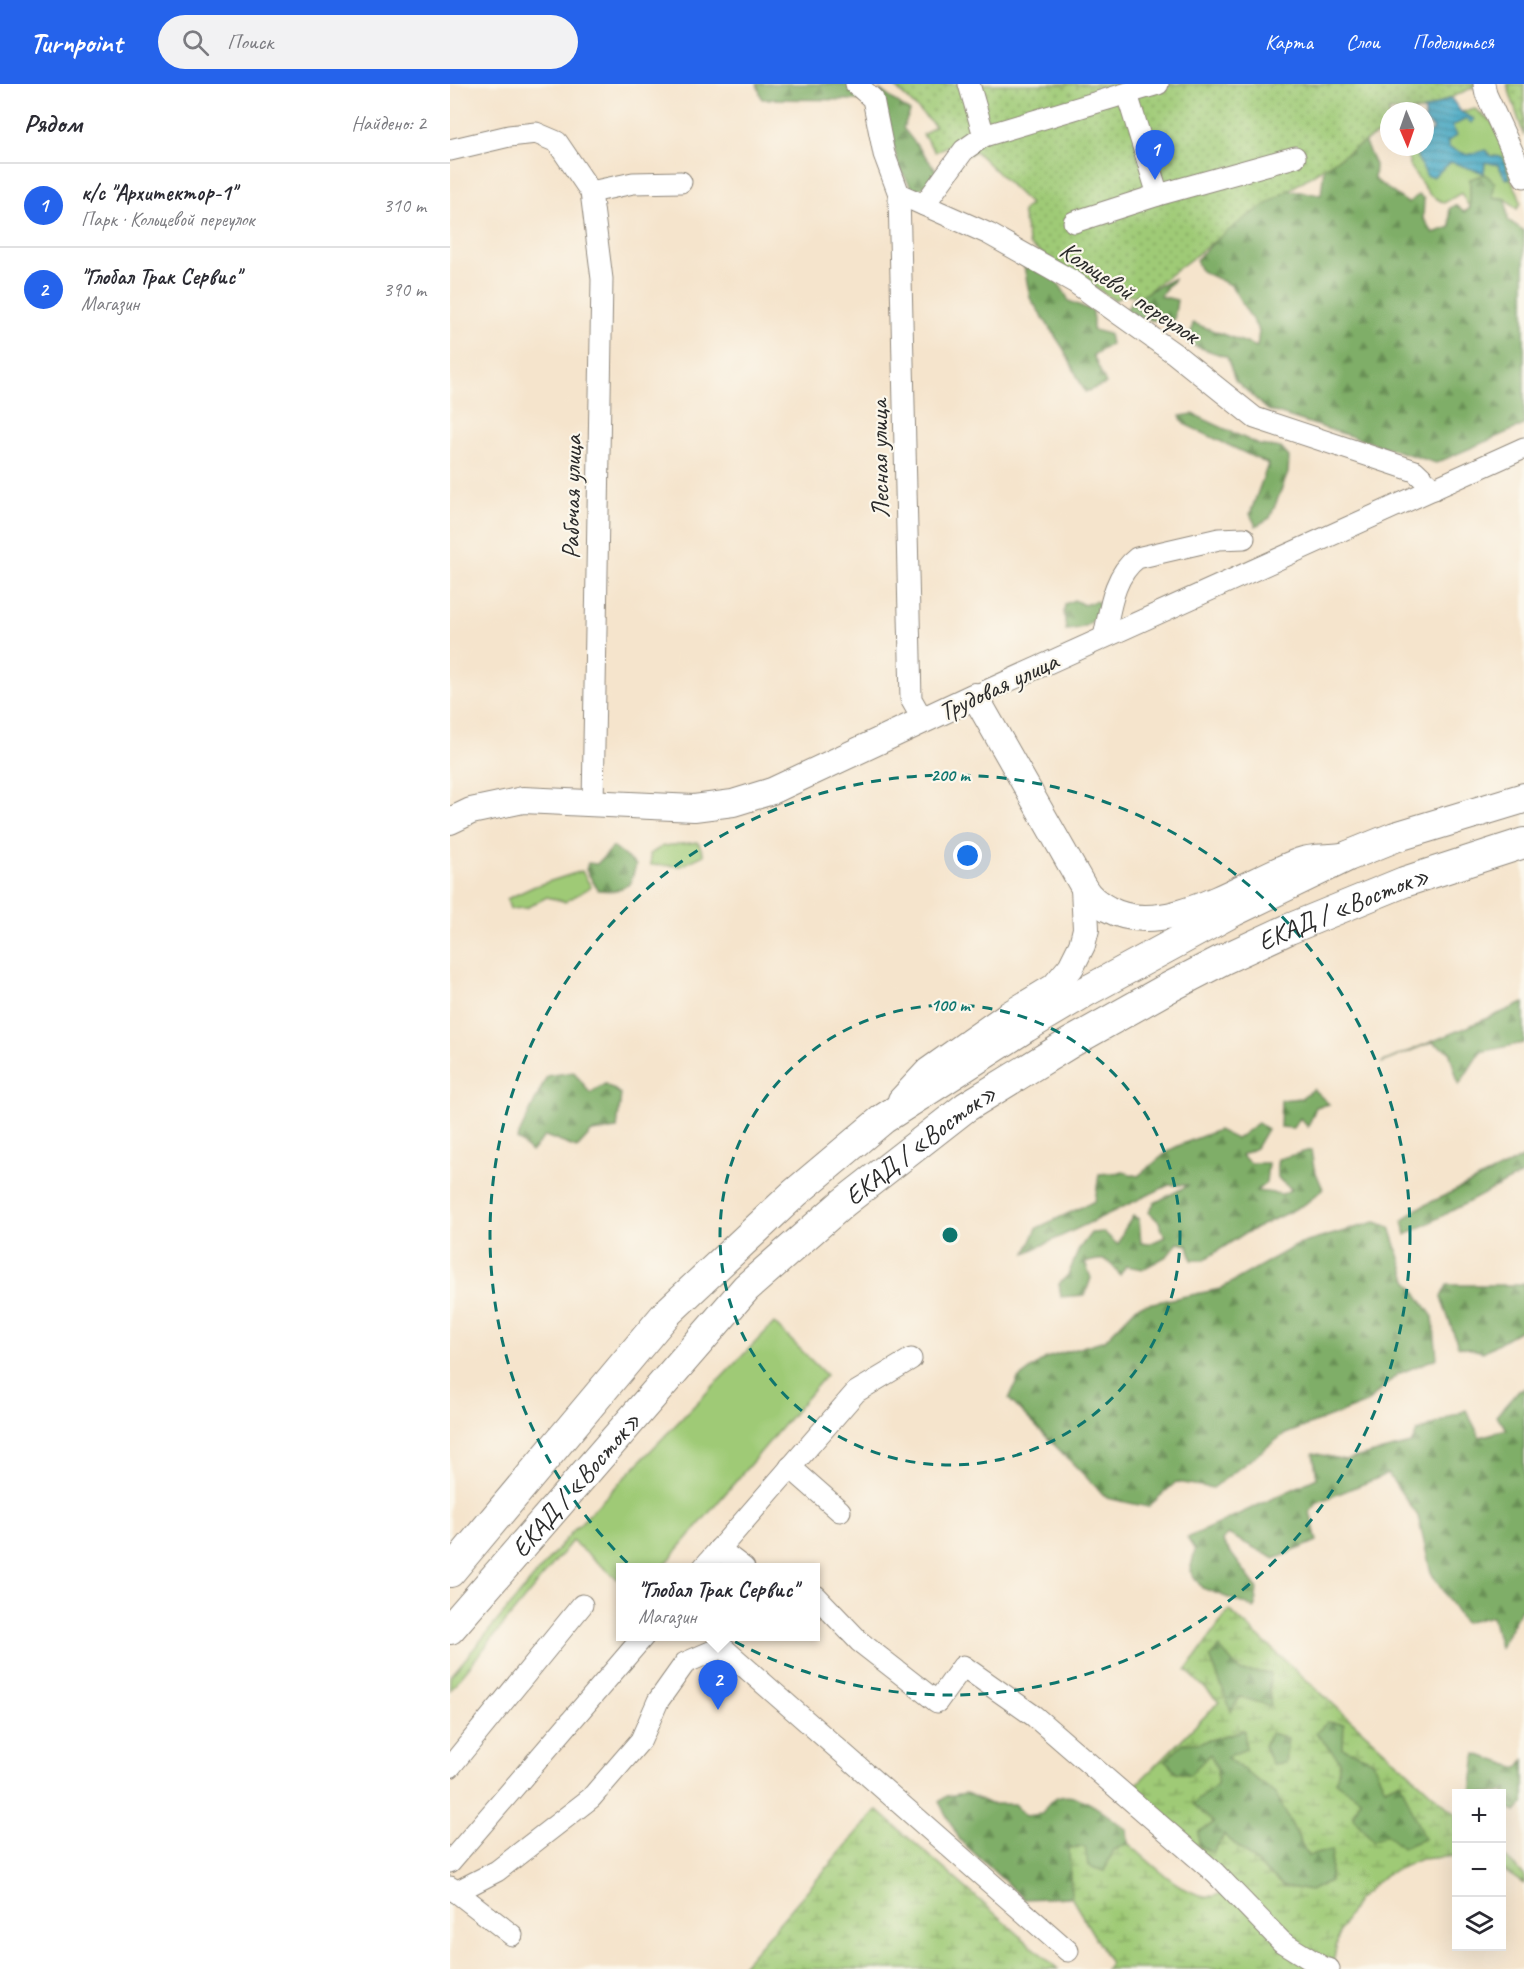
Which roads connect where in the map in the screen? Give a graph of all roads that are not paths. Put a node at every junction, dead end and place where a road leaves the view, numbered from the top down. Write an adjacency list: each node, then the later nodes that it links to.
1 (856, 84): 12 (street)
2 (969, 84): 6 (street)
3 (1158, 84): 5 (street)
4 (1480, 93): 9 (street)
5 (1127, 94): 6 (street); 13 (street)
6 (984, 136): 14 (street)
7 (450, 150): 11 (street)
8 (1294, 157): 13 (street)
9 (1524, 177)
10 (681, 182): 11 (street)
11 (591, 192): 23 (street, Рабочая улица)
12 (899, 194): 14 (street, Кольцевой переулок); 21 (street, Лесная улица)
13 (1158, 195): 15 (street)
14 (924, 205): 17 (street, Кольцевой переулок)
15 (1074, 222)
16 (1524, 448): 17 (street, Трудовая улица)
17 (1434, 489): 19 (street, Трудовая улица)
18 (1244, 538): 19 (street)
19 (1104, 638): 20 (street, Трудовая улица)
20 (975, 696): 21 (main road, Трудовая улица); 27 (main road)
21 (923, 720): 23 (main road, Трудовая улица)
22 (1524, 798): 26 (highway, ЕКАД / «Восток»)
23 (593, 804): 24 (main road, Трудовая улица)
24 (450, 821)
25 (1524, 843): 38 (highway, ЕКАД / «Восток»)
26 (1348, 856): 27 (main road); 28 (highway, ЕКАД / «Восток»)
27 (1084, 888): 28 (main road)
28 (883, 1119): 35 (highway, ЕКАД / «Восток»)
29 (911, 1359): 30 (street)
30 (790, 1467): 31 (street); 32 (street)
31 (840, 1511)
32 (719, 1549): 33 (street); 34 (street)
33 (707, 1563)
34 (737, 1563)
35 (450, 1572)
36 (820, 1600): 45 (street)
37 (582, 1605): 40 (street)
38 (450, 1629)
39 (640, 1641): 41 (street)
40 (450, 1767)
41 (450, 1862)
42 (453, 1889): 43 (street); 44 (street)
43 (512, 1935)
44 (1068, 1951)
45 (1329, 1969)

